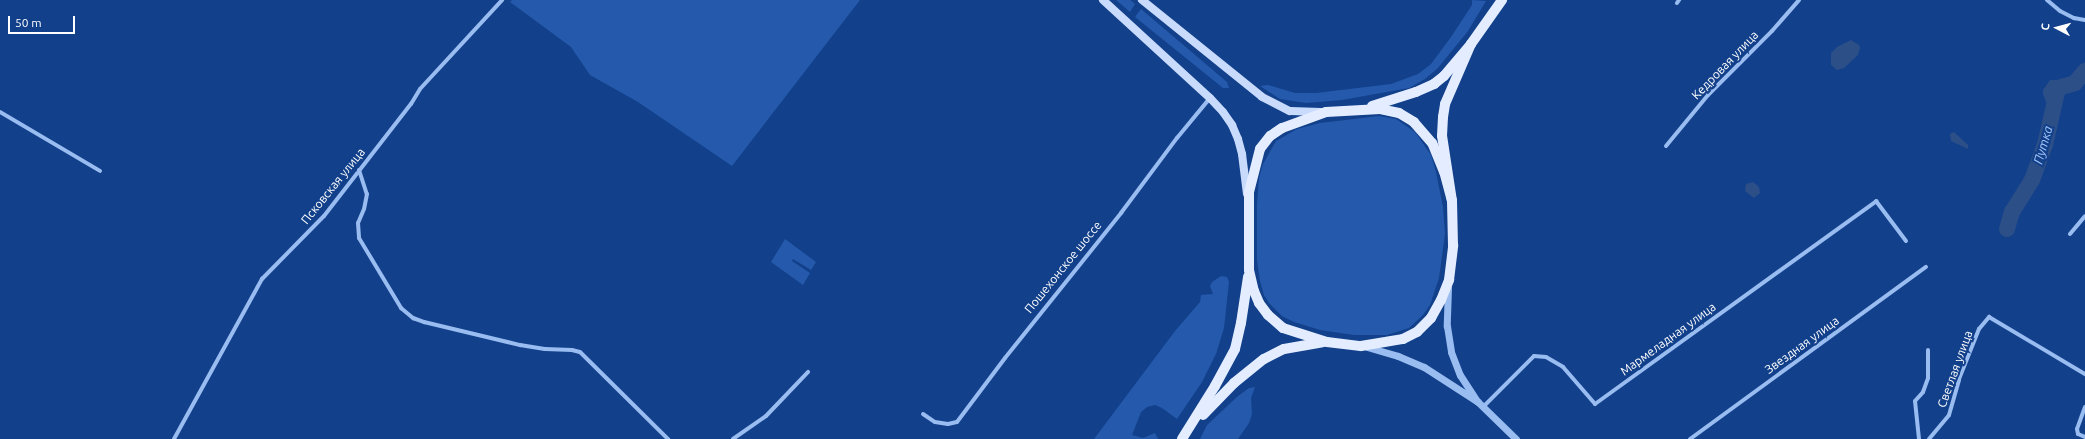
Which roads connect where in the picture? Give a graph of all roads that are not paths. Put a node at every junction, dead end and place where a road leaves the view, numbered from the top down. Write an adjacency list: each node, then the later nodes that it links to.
1 (502, 0): 14 (street, Псковская улица)
2 (1103, 0): 9 (main road)
3 (1142, 0): 12 (main road)
4 (1502, 0): 8 (main road)
5 (1799, 0): 13 (street, Кедровая улица)
6 (2047, 0): 7 (street)
7 (2085, 20)
8 (1471, 44): 10 (main road); 16 (main road)
9 (1210, 98): 17 (main road); 31 (street, Пошехонское шоссе)
10 (1360, 109): 12 (main road); 16 (main road)
11 (0, 112): 15 (street)
12 (1326, 112): 17 (main road)
13 (1666, 146)
14 (359, 170): 34 (street, Псковская улица); 35 (street)
15 (100, 171)
16 (1452, 201): 23 (main road)
17 (1248, 205): 22 (main road)
18 (2085, 216): 19 (street)
19 (2070, 234)
20 (1906, 241): 29 (street, Мармеладная улица)
21 (1926, 267): 39 (street, Звездная улица)
22 (1249, 270): 24 (main road); 32 (main road)
23 (1449, 280): 25 (main road); 29 (street)
24 (1327, 342): 25 (main road); 32 (main road)
25 (1360, 346): 29 (street)
26 (1928, 350): 40 (street)
27 (808, 372): 36 (street)
28 (2085, 374): 41 (street, Светлая улица)
29 (1480, 405): 38 (street)
30 (2085, 407): 33 (street)
31 (923, 414)
32 (1189, 429): 37 (main road)
33 (2085, 437)
34 (174, 439)
35 (668, 439)
36 (733, 439)
37 (1182, 439)
38 (1516, 439)
39 (1690, 439)
40 (1919, 439)
41 (1929, 439)

